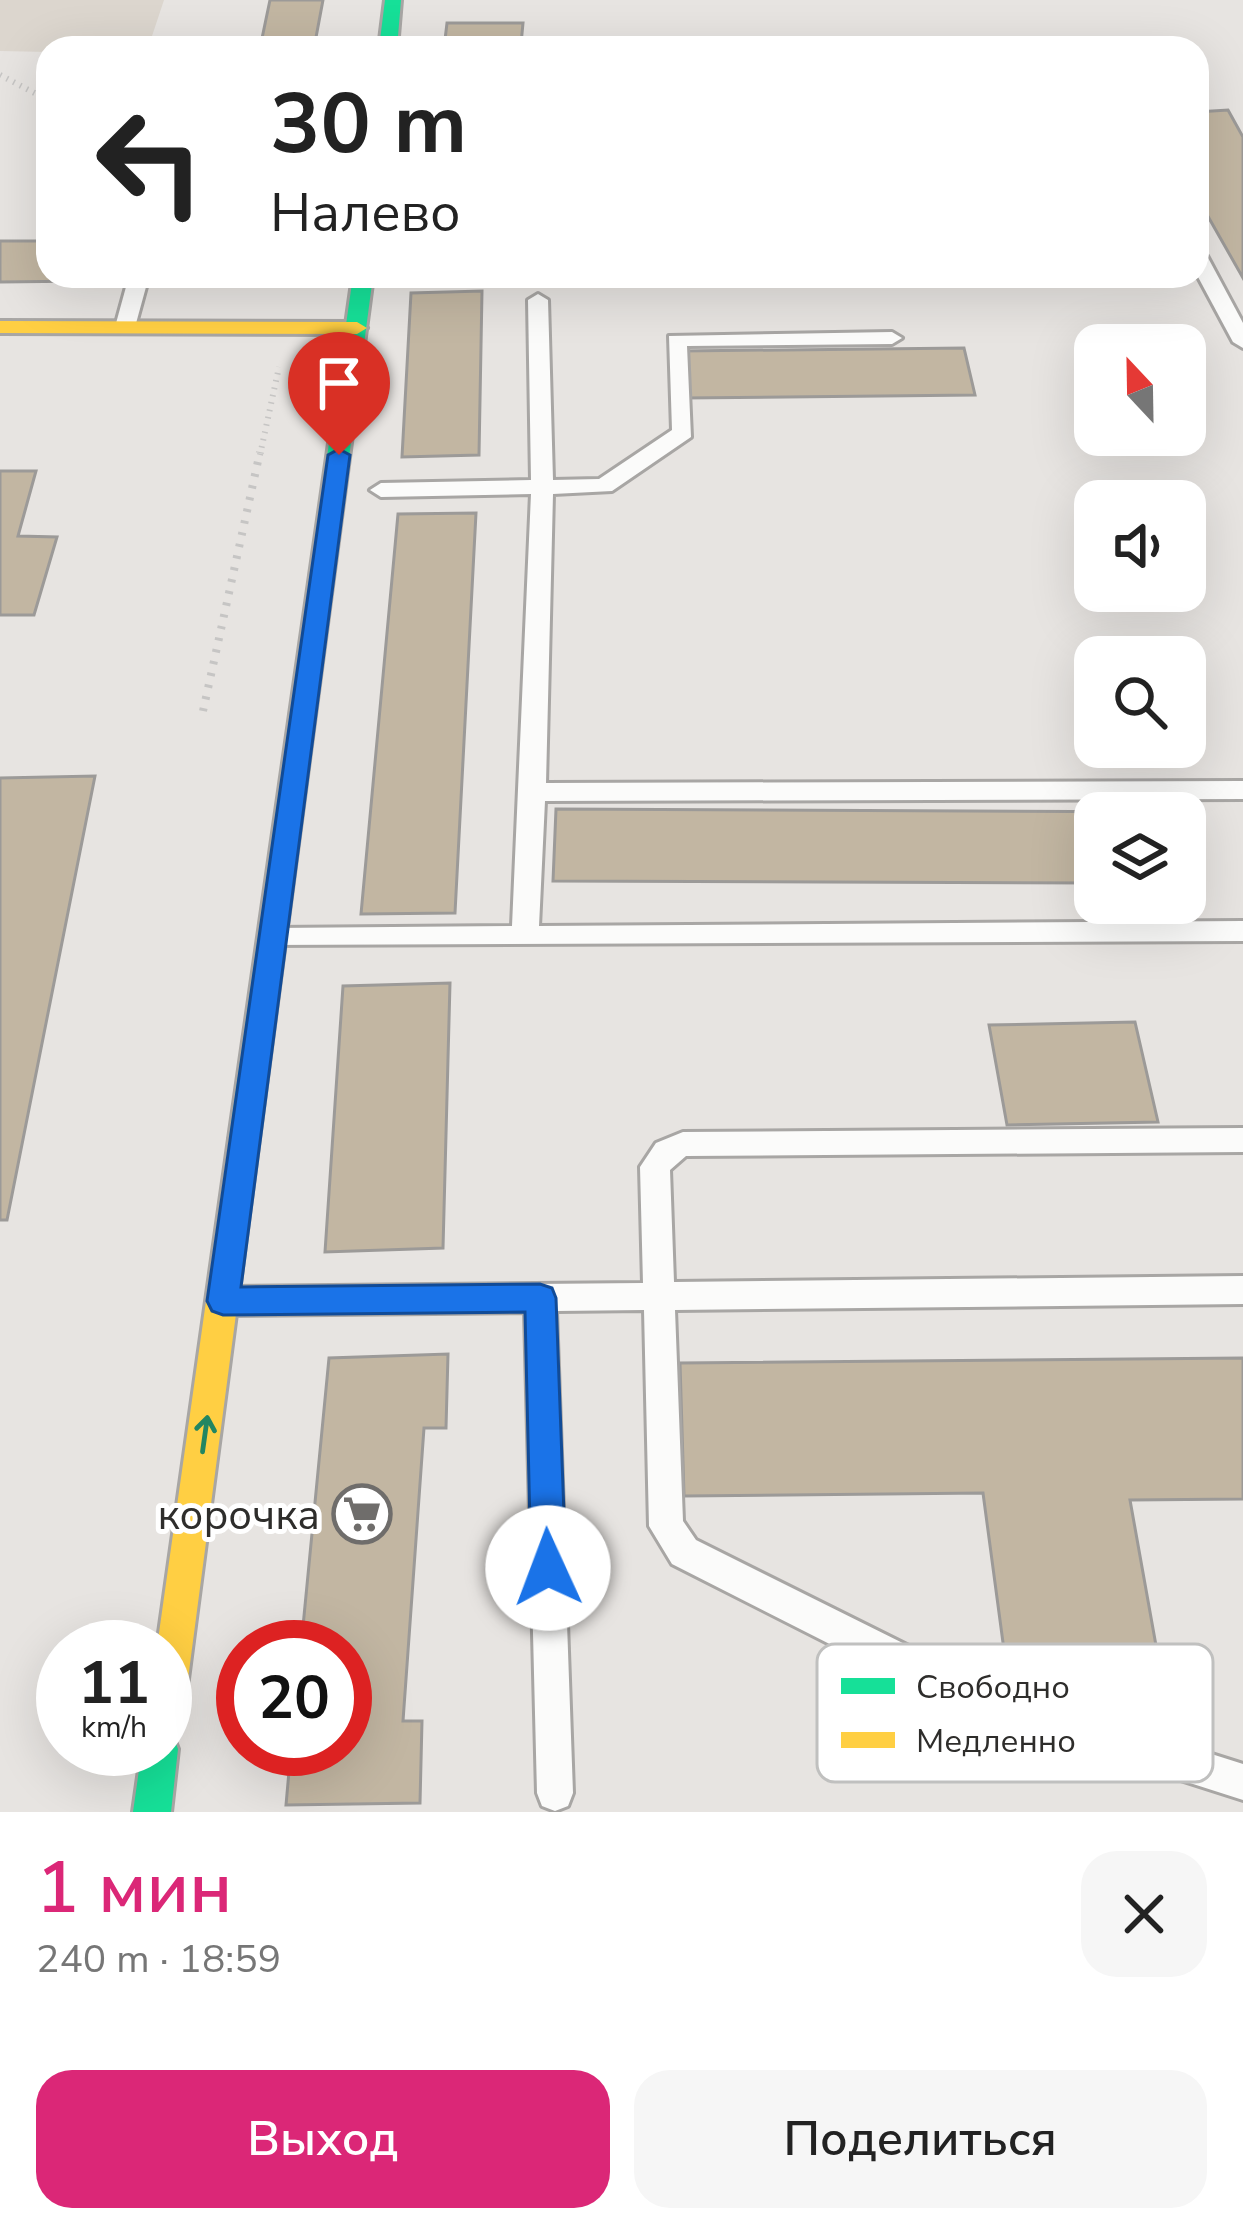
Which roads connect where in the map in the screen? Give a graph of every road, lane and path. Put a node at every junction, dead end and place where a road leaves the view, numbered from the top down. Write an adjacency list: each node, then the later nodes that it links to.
1 (393, 0): 2 (street)
2 (389, 36)
3 (0, 75): 4 (path)
4 (36, 92)
5 (1209, 281): 9 (lane)
6 (136, 288): 12 (lane)
7 (361, 288): 13 (street)
8 (1243, 295): 9 (lane)
9 (1216, 296): 15 (lane)
10 (538, 300): 17 (lane)
11 (0, 327): 12 (street)
12 (125, 327): 13 (street)
13 (357, 328): 24 (street)
14 (892, 338): 17 (lane)
15 (1243, 342)
16 (279, 367): 19 (path)
17 (542, 487): 18 (lane); 21 (lane)
18 (381, 490)
19 (202, 711)
20 (1243, 790): 21 (lane)
21 (533, 792): 23 (lane)
22 (1243, 931): 23 (lane)
23 (525, 937): 24 (lane)
24 (275, 938): 29 (street)
25 (1243, 1140): 27 (lane)
26 (1243, 1290): 27 (lane)
27 (656, 1296): 28 (lane); 31 (lane)
28 (540, 1298): 29 (lane); 35 (lane)
29 (223, 1301): 30 (street, one-way to 29)
30 (179, 1620)
31 (867, 1644)
32 (1213, 1772): 34 (lane)
33 (157, 1776): 36 (street)
34 (1243, 1782)
35 (555, 1792)
36 (152, 1812)

